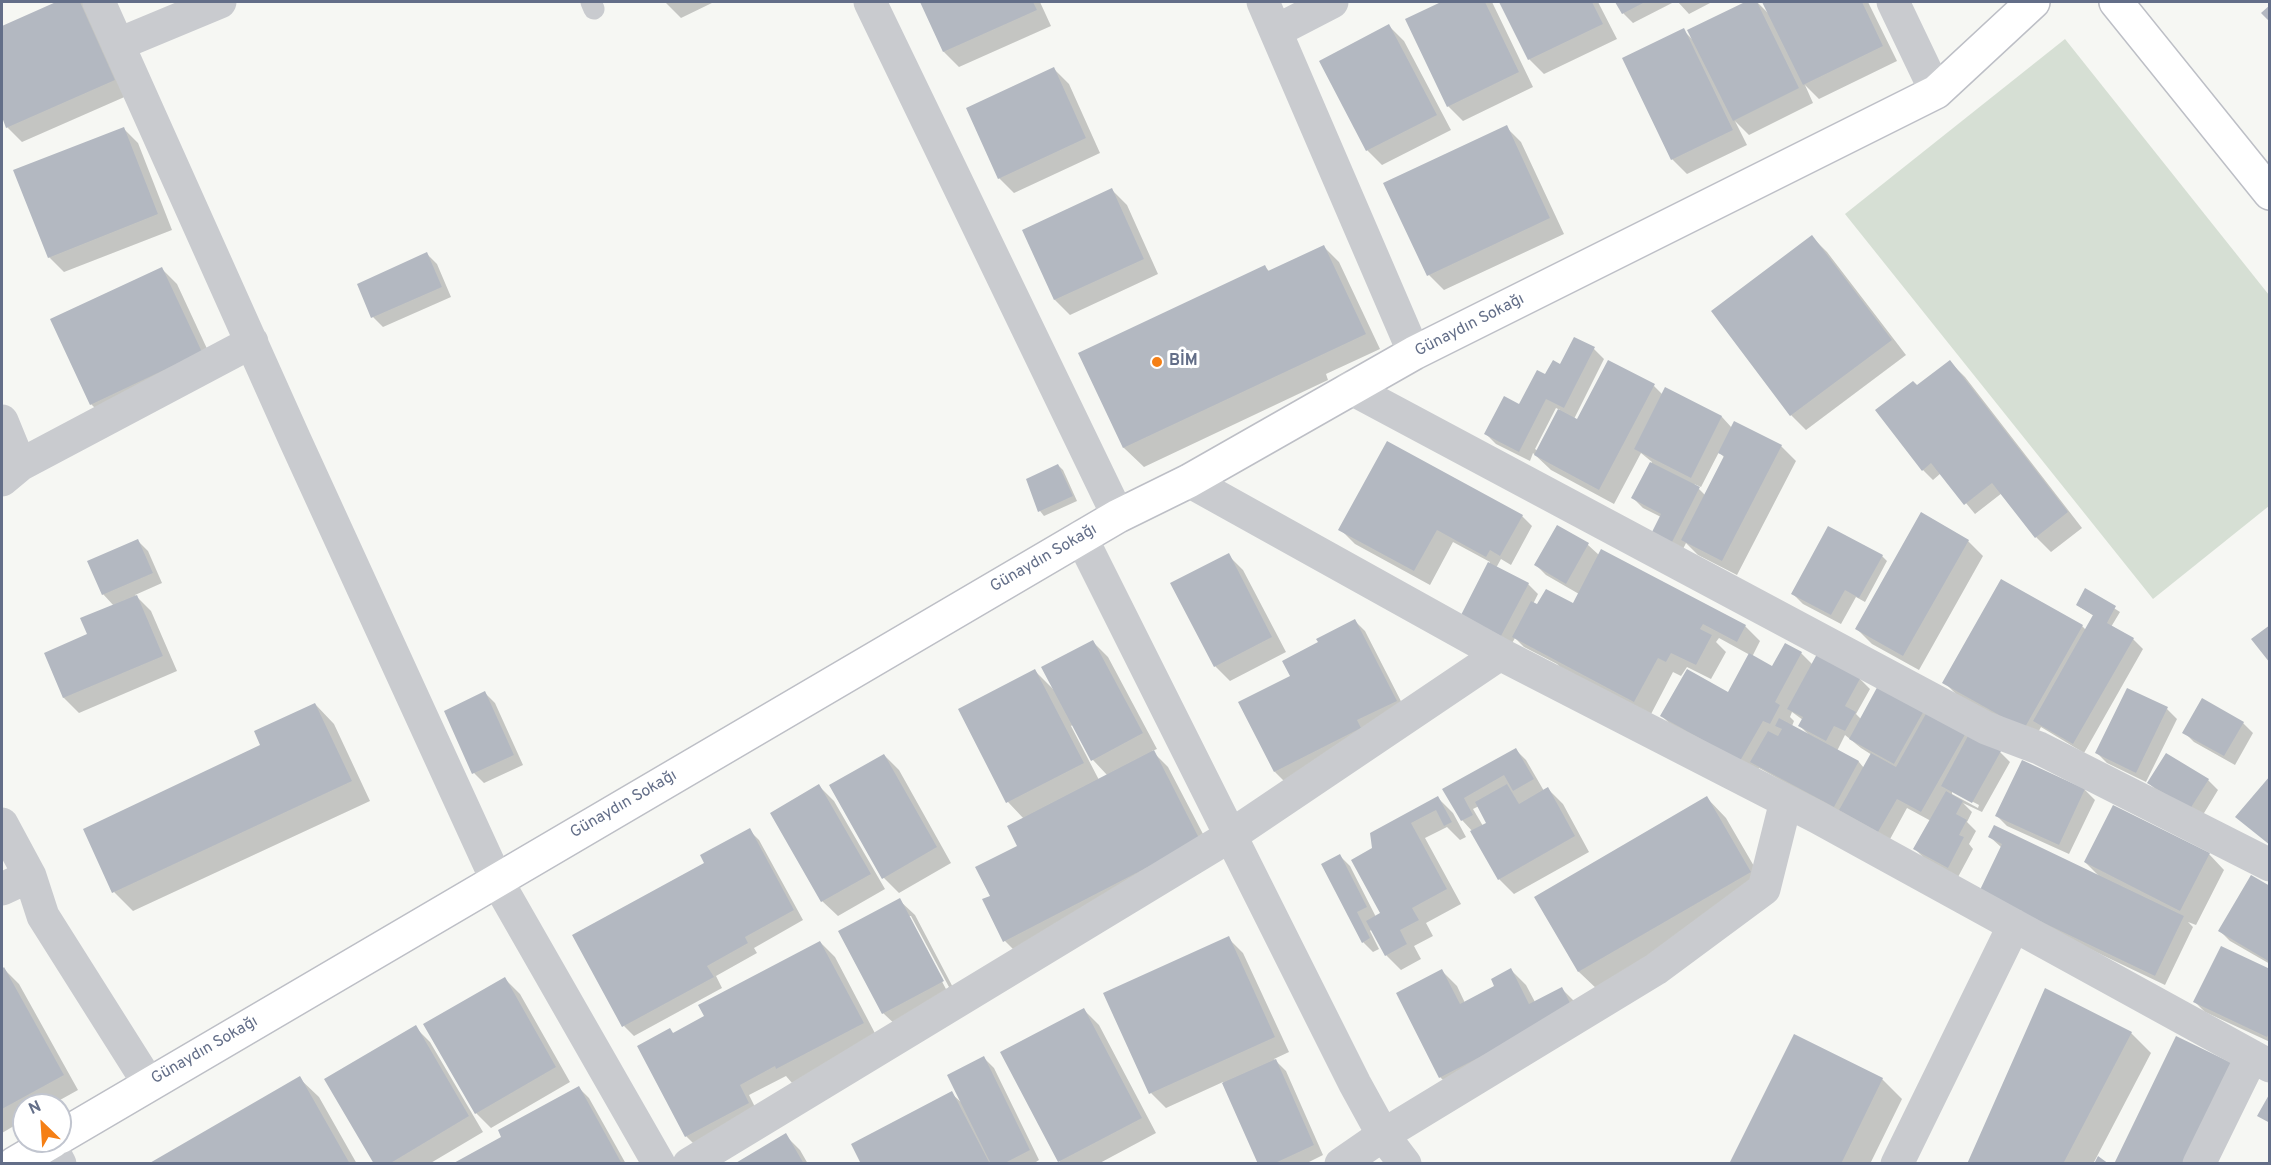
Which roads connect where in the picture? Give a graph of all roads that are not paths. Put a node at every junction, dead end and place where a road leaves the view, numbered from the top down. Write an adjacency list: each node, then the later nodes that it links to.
1 (99, 2): 10 (street)
2 (220, 2): 10 (street)
3 (870, 2): 19 (street)
4 (1263, 2): 9 (street)
5 (1332, 2): 9 (street)
6 (1893, 2): 11 (street)
7 (2033, 2): 11 (street, Günaydın Sokağı)
8 (2115, 2): 12 (street)
9 (1276, 31): 14 (street)
10 (119, 44): 13 (street)
11 (1936, 92): 14 (street, Günaydın Sokağı)
12 (2270, 192)
13 (252, 342): 17 (street); 26 (street)
14 (1414, 353): 15 (street, Günaydın Sokağı)
15 (1350, 388): 18 (street, Günaydın Sokağı); 25 (street)
16 (2, 421): 17 (street)
17 (11, 472)
18 (1189, 481): 19 (street, Günaydın Sokağı); 21 (street)
19 (1118, 516): 20 (street, Günaydın Sokağı)
20 (1081, 537): 24 (street); 26 (street, Günaydın Sokağı)
21 (1500, 654): 22 (street); 24 (street)
22 (1786, 801): 28 (street); 32 (street)
23 (2, 824): 27 (street)
24 (1230, 836): 32 (street); 36 (street)
25 (2270, 865)
26 (496, 879): 30 (street, Günaydın Sokağı); 35 (street)
27 (16, 883): 30 (street)
28 (2014, 925): 29 (street); 39 (street)
29 (2261, 1061): 40 (street)
30 (149, 1084): 31 (street, Günaydın Sokağı)
31 (72, 1135)
32 (1383, 1135): 37 (street); 38 (street)
33 (39, 1153): 34 (street, Günaydın Sokağı)
34 (14, 1164)
35 (659, 1164)
36 (689, 1164)
37 (1341, 1164)
38 (1405, 1164)
39 (1897, 1164)
40 (2199, 1164)

